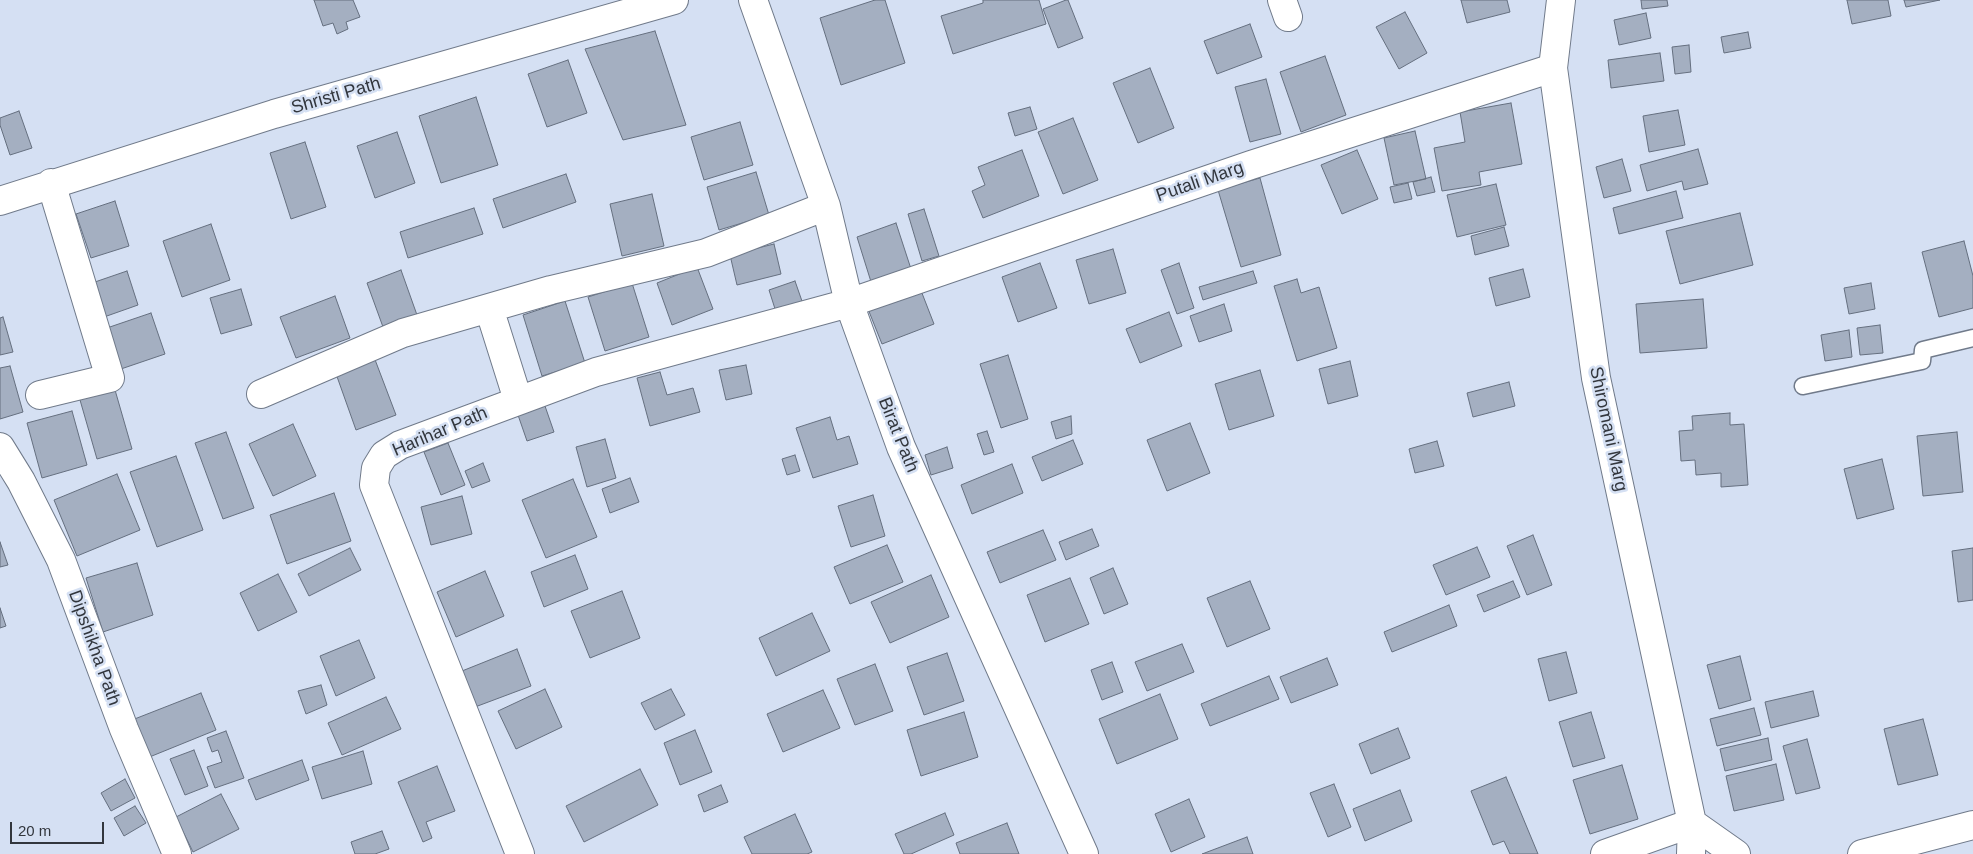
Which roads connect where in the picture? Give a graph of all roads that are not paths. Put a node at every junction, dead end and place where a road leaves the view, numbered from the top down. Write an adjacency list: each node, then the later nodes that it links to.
1 (674, 0): 5 (street, Shristi Path)
2 (752, 0): 7 (street, Birat Path)
3 (1561, 0): 4 (street, Shiromani Marg)
4 (1553, 68): 8 (street, Putali Marg); 16 (street, Shiromani Marg)
5 (51, 184): 6 (street, Shristi Path); 13 (street)
6 (0, 201)
7 (826, 206): 8 (street, Birat Path); 9 (street)
8 (849, 303): 14 (street, Harihar Path); 20 (street, Birat Path)
9 (489, 308): 12 (street); 14 (street)
10 (1973, 338): 11 (lane)
11 (1803, 386)
12 (261, 394)
13 (40, 395)
14 (518, 400): 19 (street, Harihar Path)
15 (0, 448): 18 (street, Dipshikha Path)
16 (1692, 823): 21 (street); 22 (street, Shiromani Marg); 23 (street)
17 (1973, 825): 24 (street)
18 (177, 854)
19 (520, 854)
20 (1084, 854)
21 (1604, 854)
22 (1691, 854)
23 (1736, 854)
24 (1862, 854)

